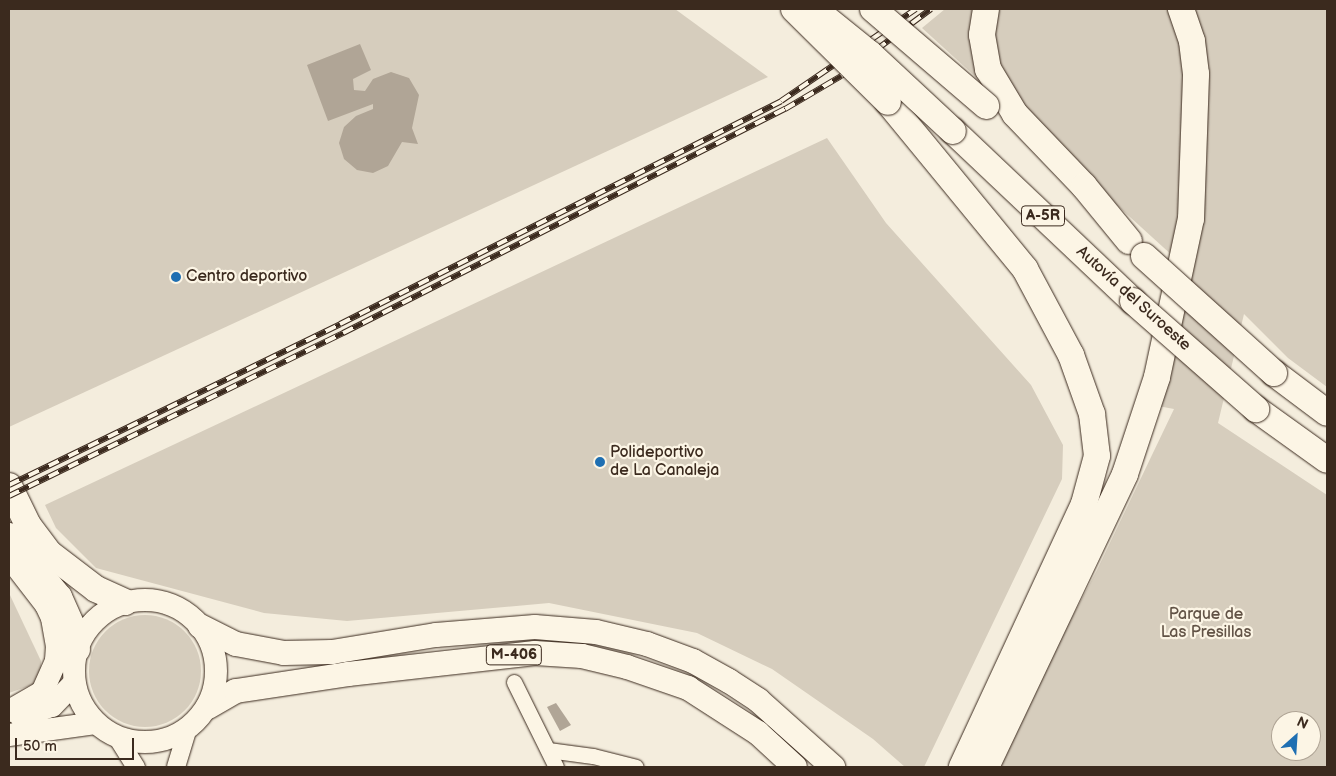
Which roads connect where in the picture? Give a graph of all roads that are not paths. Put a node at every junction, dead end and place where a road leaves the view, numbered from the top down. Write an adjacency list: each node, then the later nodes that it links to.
1 (794, 9): 31 (highway, bridge)
2 (814, 9): 8 (highway, Autovía del Suroeste / A-5R, bridge)
3 (873, 9): 6 (highway, A-5R, bridge)
4 (986, 9): 6 (highway)
5 (1181, 9): 32 (highway)
6 (1136, 249): 7 (highway, A-5R, bridge)
7 (1327, 413)
8 (1327, 460)
9 (9, 486): 12 (highway)
10 (9, 536): 14 (highway)
11 (9, 557): 18 (main road)
12 (125, 602): 13 (main road); 14 (main road)
13 (200, 626): 17 (main road); 30 (highway, M-406)
14 (77, 649): 16 (main road)
15 (514, 682): 24 (street)
16 (73, 684): 19 (main road); 20 (main road)
17 (208, 707): 21 (main road); 29 (highway, M-406)
18 (9, 711)
19 (9, 720)
20 (95, 723): 22 (main road); 23 (main road)
21 (187, 730): 23 (main road); 26 (street)
22 (9, 735)
23 (117, 737): 25 (street)
24 (548, 750): 27 (street); 28 (street)
25 (136, 767)
26 (176, 767)
27 (556, 767)
28 (636, 767)
29 (796, 767)
30 (833, 767)
31 (962, 767)
32 (986, 767)

